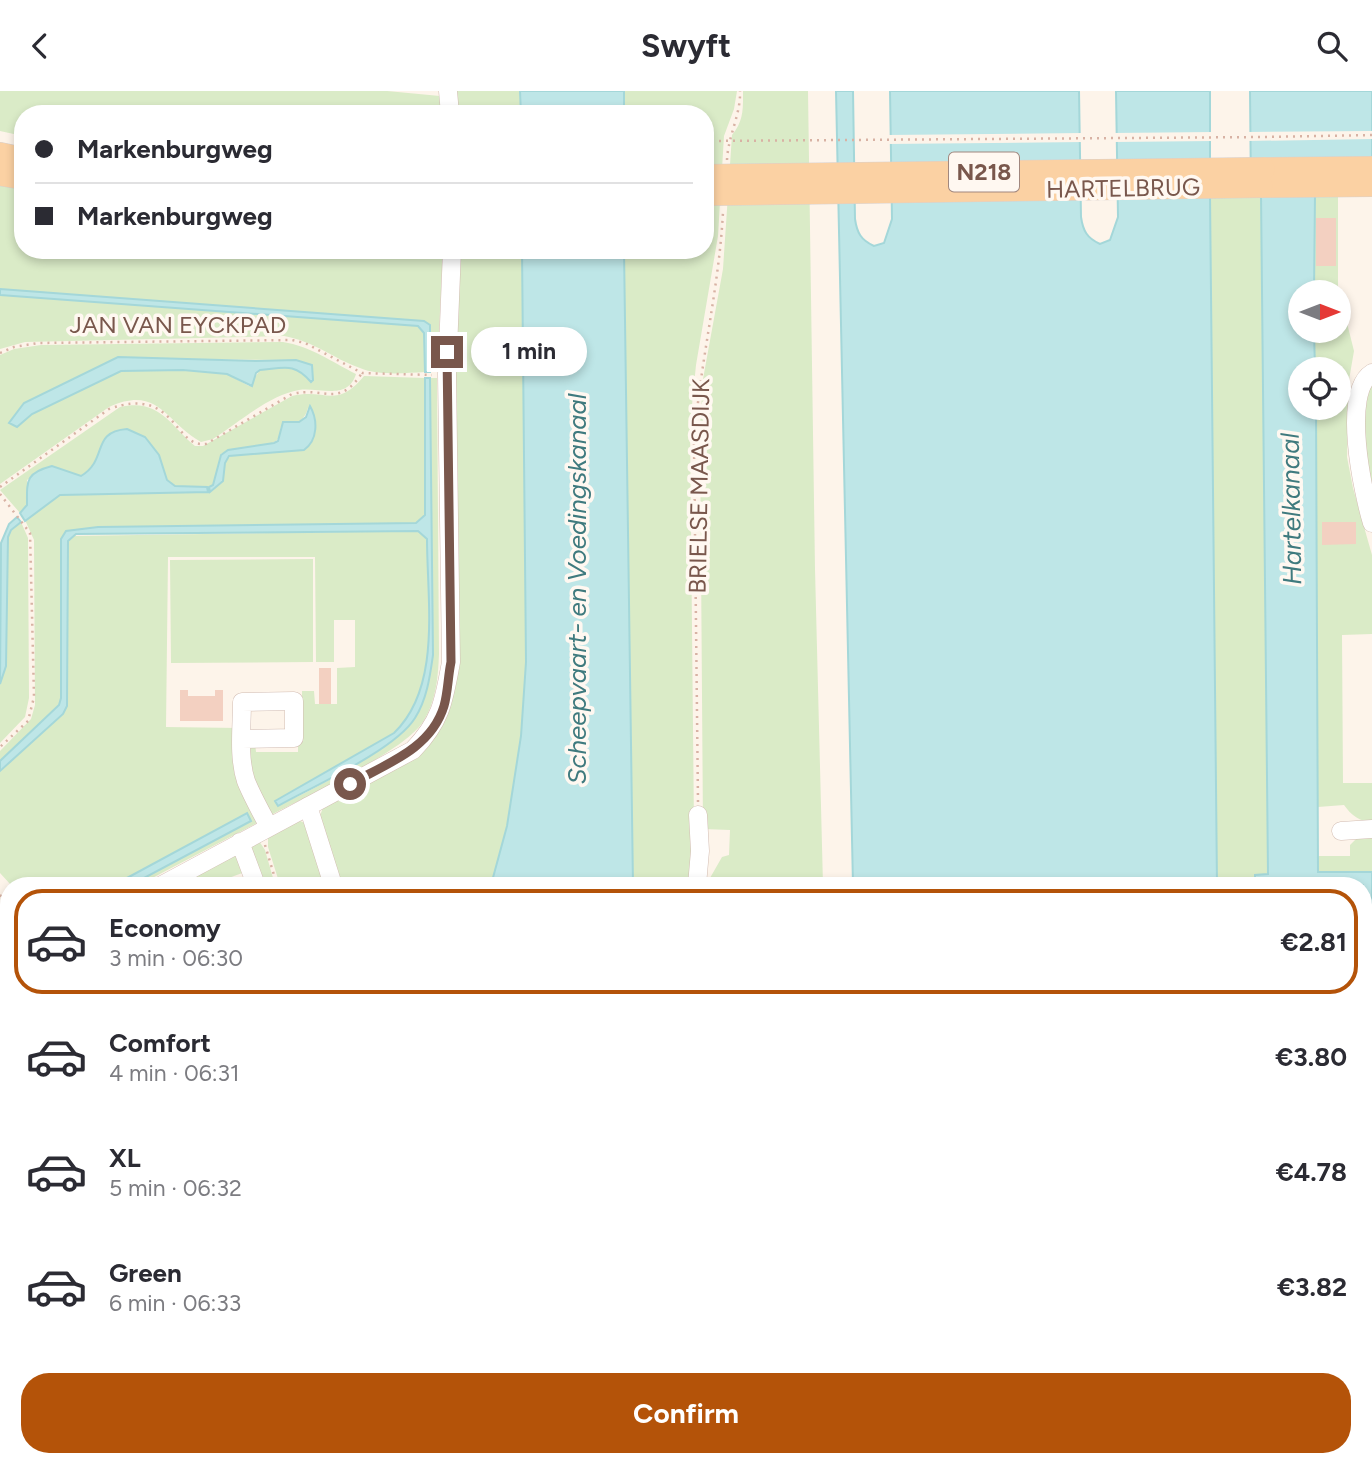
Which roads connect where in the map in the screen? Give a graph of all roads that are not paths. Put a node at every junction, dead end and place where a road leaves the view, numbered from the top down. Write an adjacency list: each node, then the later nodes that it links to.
1 (1372, 168): 2 (main road, HARTELBRUG / N218, bridge)
2 (716, 173)
3 (1372, 185): 4 (main road, HARTELBRUG / N218, bridge)
4 (714, 194)
5 (452, 259): 9 (street)
6 (1372, 373): 7 (street)
7 (1372, 523)
8 (242, 739): 11 (street)
9 (308, 806): 11 (street); 17 (street)
10 (698, 815): 18 (street)
11 (265, 829): 14 (street)
12 (1372, 829): 13 (street)
13 (1341, 831)
14 (240, 842): 15 (street); 16 (street)
15 (177, 877)
16 (253, 877)
17 (330, 877)
18 (698, 877)

